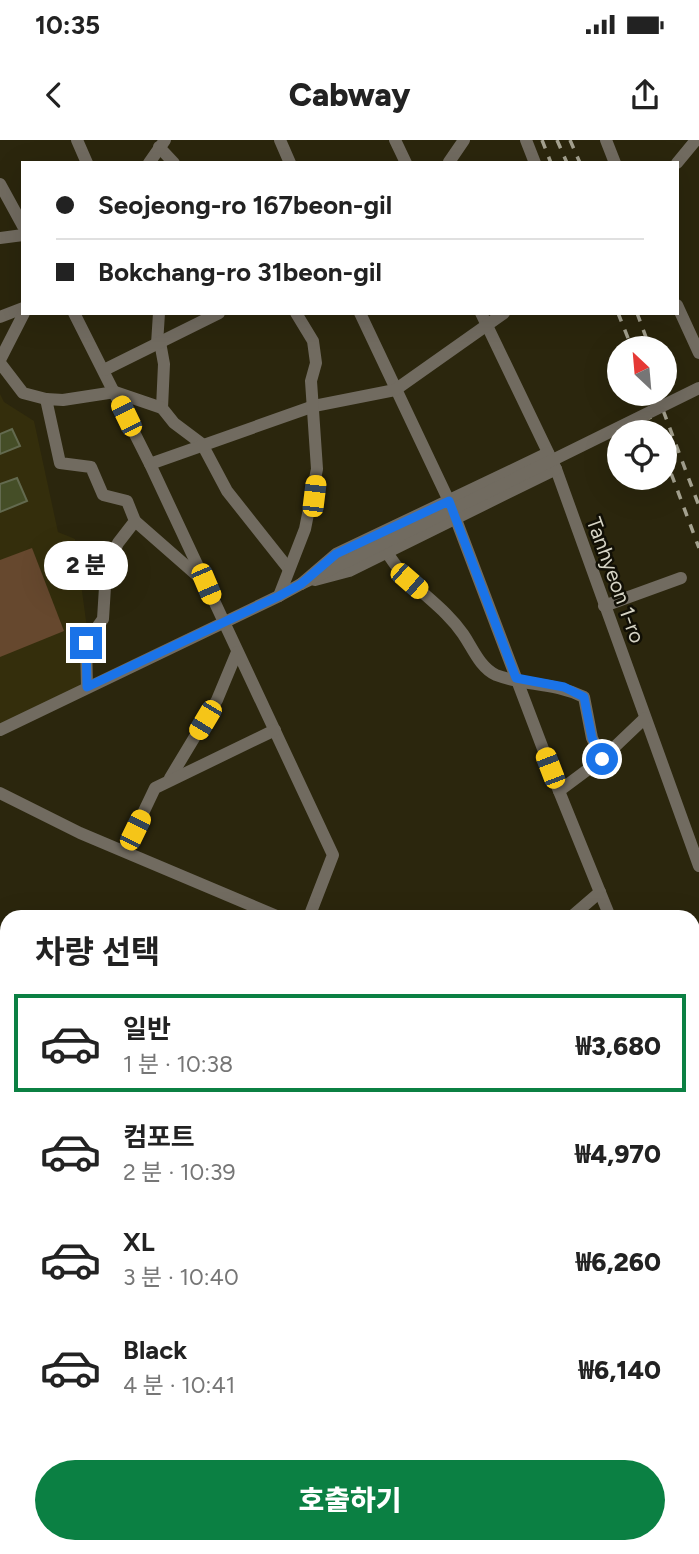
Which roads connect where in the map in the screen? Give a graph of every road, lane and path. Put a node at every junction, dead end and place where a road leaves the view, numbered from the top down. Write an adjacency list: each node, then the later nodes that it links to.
1 (77, 140): 9 (street)
2 (280, 140): 12 (street)
3 (395, 140): 13 (street)
4 (464, 140): 14 (street)
5 (526, 140): 15 (street)
6 (606, 140): 16 (street)
7 (696, 140): 17 (street)
8 (162, 144): 10 (street); 11 (street)
9 (86, 161)
10 (150, 161)
11 (173, 161)
12 (289, 161)
13 (405, 161)
14 (450, 161)
15 (534, 161)
16 (614, 161)
17 (679, 161)
18 (0, 184): 19 (street)
19 (21, 222)
20 (21, 236): 21 (street)
21 (0, 238)
22 (21, 309): 30 (street)
23 (679, 309): 33 (street)
24 (23, 315): 34 (street)
25 (75, 315): 35 (street)
26 (159, 315): 32 (street)
27 (215, 315): 32 (street)
28 (297, 315): 40 (street)
29 (361, 315): 37 (street)
30 (0, 317)
31 (484, 319): 37 (street); 43 (street, Tanhyeon 1-ro)
32 (158, 343): 35 (street); 41 (street)
33 (698, 350)
34 (0, 362): 39 (street)
35 (104, 370): 38 (street)
36 (699, 388): 53 (street, bridge)
37 (395, 390): 40 (street); 46 (street)
38 (115, 392): 39 (street); 41 (street); 44 (street)
39 (46, 398): 48 (street)
40 (314, 406): 42 (street); 50 (street)
41 (162, 408): 42 (street)
42 (202, 444): 44 (street); 50 (street)
43 (548, 453): 45 (street, Tanhyeon 1-ro); 46 (street)
44 (150, 464): 52 (street)
45 (556, 469): 47 (street); 55 (street, Tanhyeon 1-ro)
46 (449, 501): 47 (street); 53 (street)
47 (455, 517): 49 (street); 58 (street)
48 (135, 521): 52 (street); 59 (street)
49 (387, 552): 53 (street); 58 (street)
50 (288, 568): 54 (street)
51 (681, 578): 55 (street)
52 (206, 584): 56 (street)
53 (301, 584): 54 (street)
54 (279, 596): 56 (street)
55 (604, 606): 60 (street, Tanhyeon 1-ro)
56 (223, 623): 57 (street); 59 (street)
57 (237, 652): 62 (street); 64 (street)
58 (516, 678): 63 (street); 65 (street)
59 (87, 687): 61 (street)
60 (645, 718): 63 (street); 68 (street, Tanhyeon 1-ro)
61 (0, 730)
62 (275, 730): 64 (street); 71 (street)
63 (602, 759): 65 (street)
64 (170, 778): 67 (street)
65 (559, 791): 69 (street)
66 (0, 793): 67 (street)
67 (125, 851): 70 (street)
68 (699, 866)
69 (600, 892): 72 (street); 73 (street)
70 (263, 910)
71 (312, 910)
72 (579, 910)
73 (607, 910)

